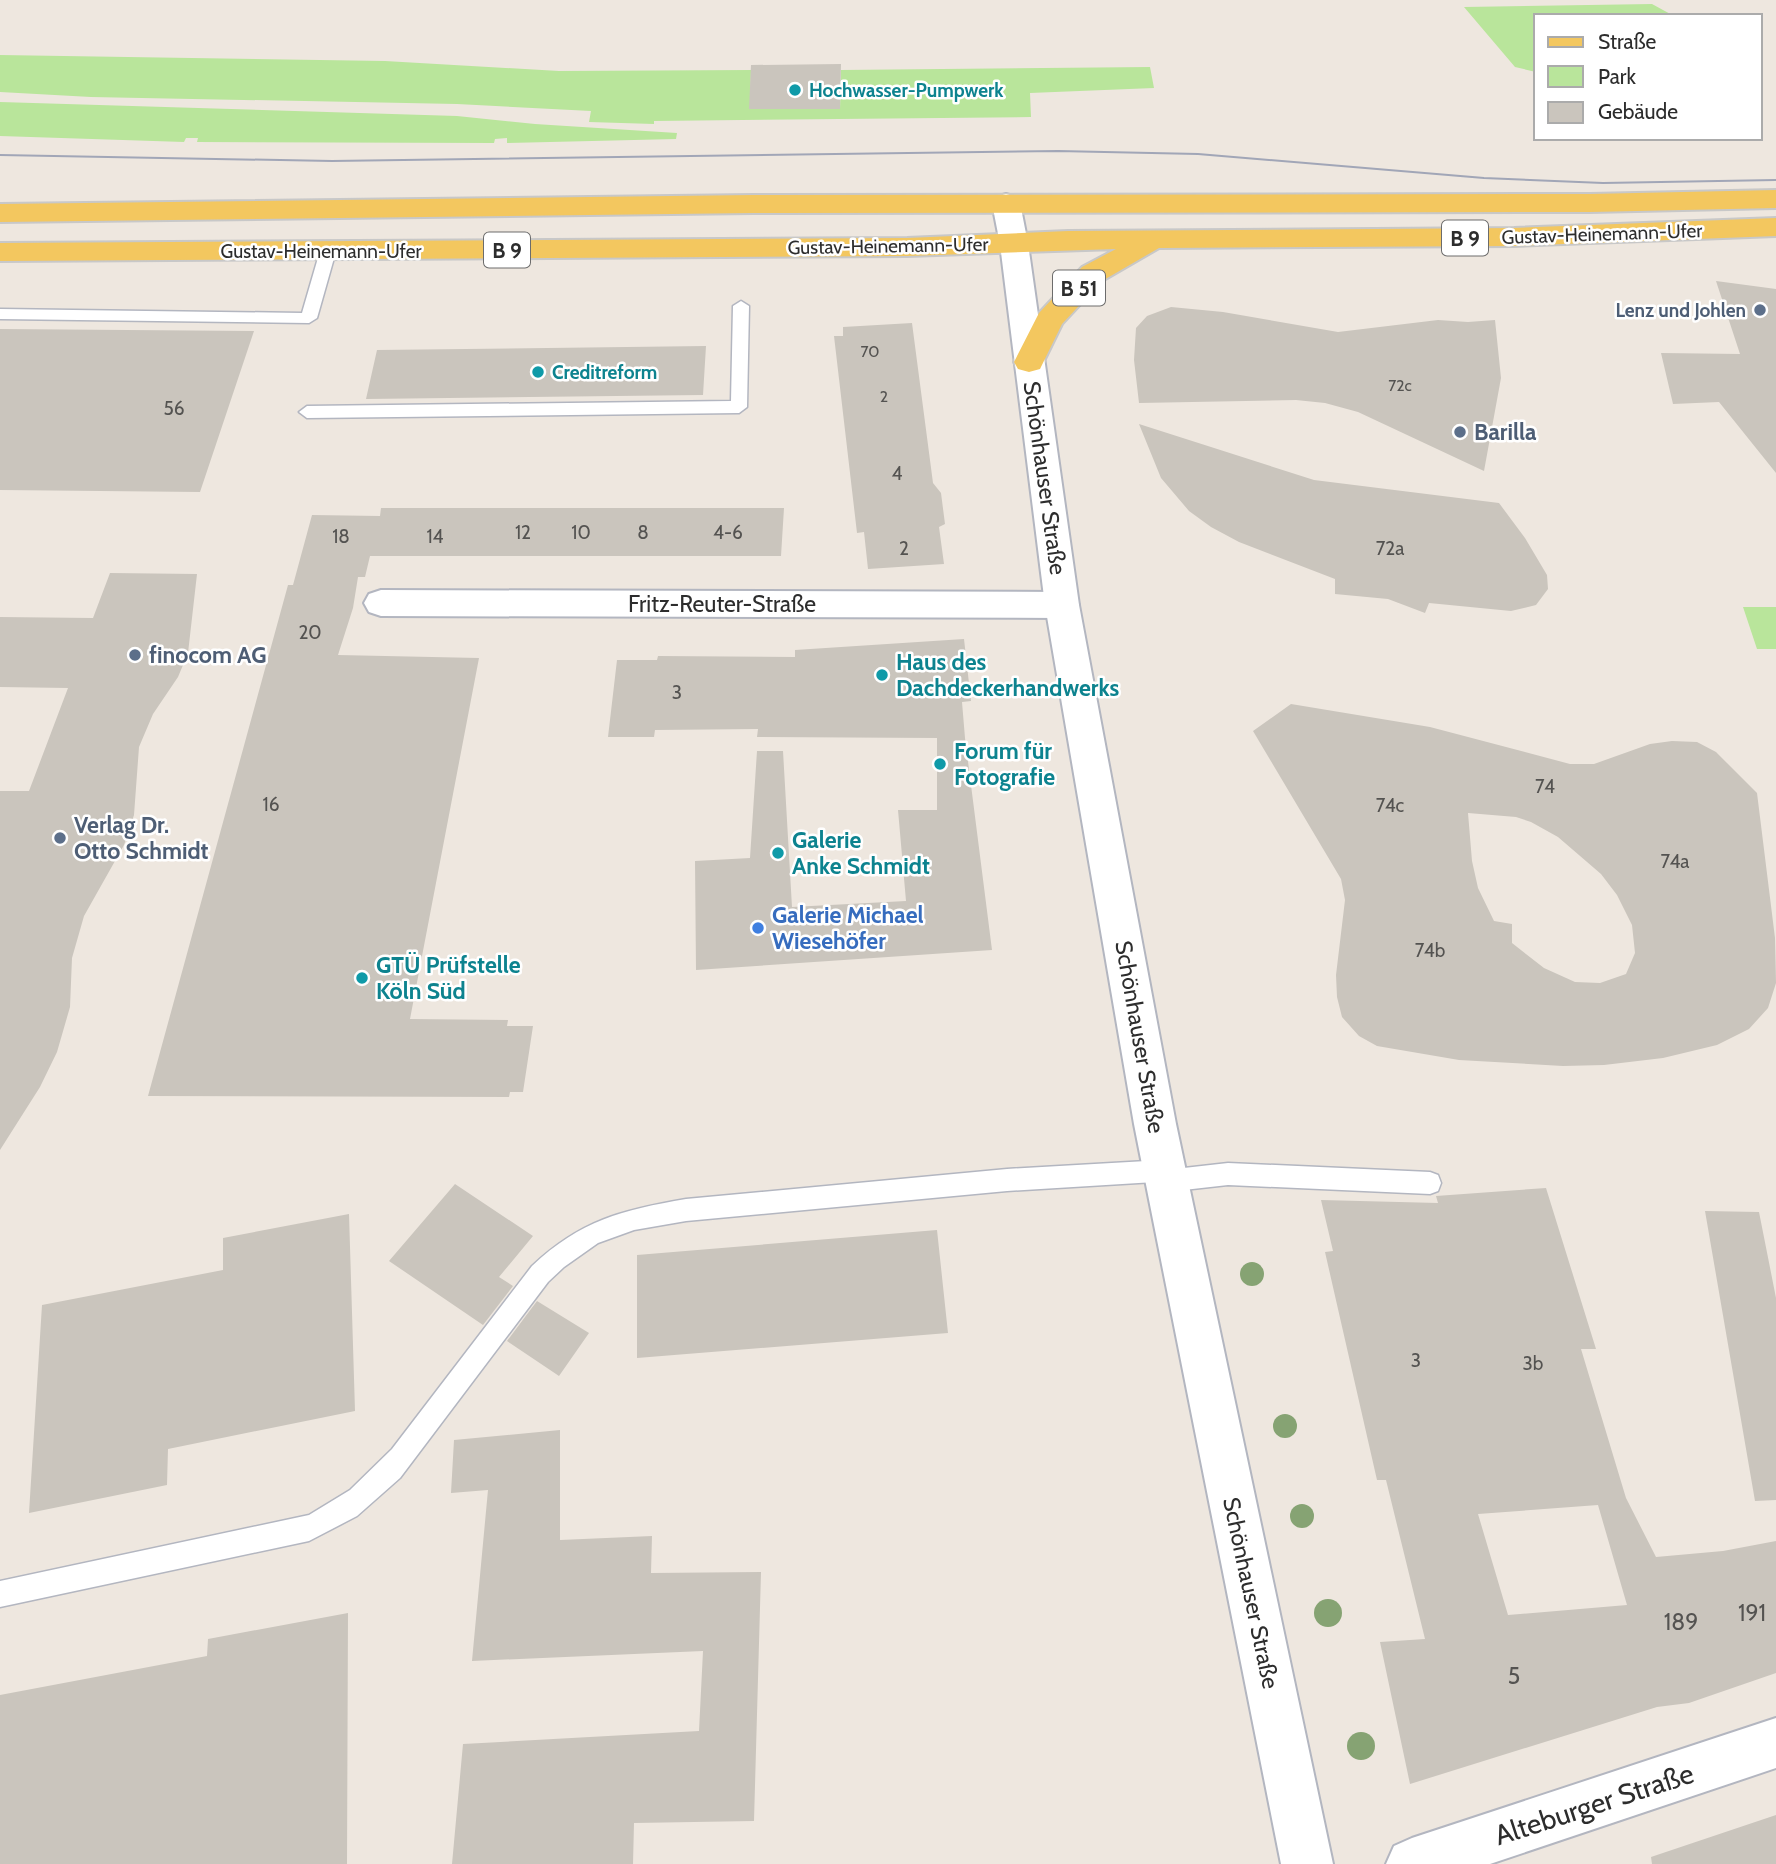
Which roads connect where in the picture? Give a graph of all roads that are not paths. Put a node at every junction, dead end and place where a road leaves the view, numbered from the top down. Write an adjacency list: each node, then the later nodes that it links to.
1 (1776, 199): 2 (main road, Gustav-Heinemann-Ufer / B 9)
2 (1006, 203): 3 (main road, Gustav-Heinemann-Ufer / B 9); 6 (street, Schönhauser Straße)
3 (0, 213)
4 (1776, 227): 5 (main road, Gustav-Heinemann-Ufer / B 9)
5 (1154, 239): 6 (main road, Gustav-Heinemann-Ufer / B 9); 11 (main road, B 51)
6 (1014, 244): 7 (main road, Gustav-Heinemann-Ufer / B 9); 11 (street, Schönhauser Straße)
7 (328, 251): 8 (main road, Gustav-Heinemann-Ufer / B 9); 10 (lane)
8 (2, 255)
9 (741, 306): 12 (lane)
10 (0, 314)
11 (1029, 362): 14 (street, Schönhauser Straße)
12 (307, 412)
13 (381, 603): 14 (street, Fritz-Reuter-Straße)
14 (1062, 605): 15 (street, Schönhauser Straße)
15 (1165, 1176): 16 (lane); 17 (lane); 19 (street, Schönhauser Straße)
16 (1430, 1182)
17 (0, 1594)
18 (1776, 1743): 20 (street, Alteburger Straße)
19 (1307, 1864)
20 (1412, 1864)

